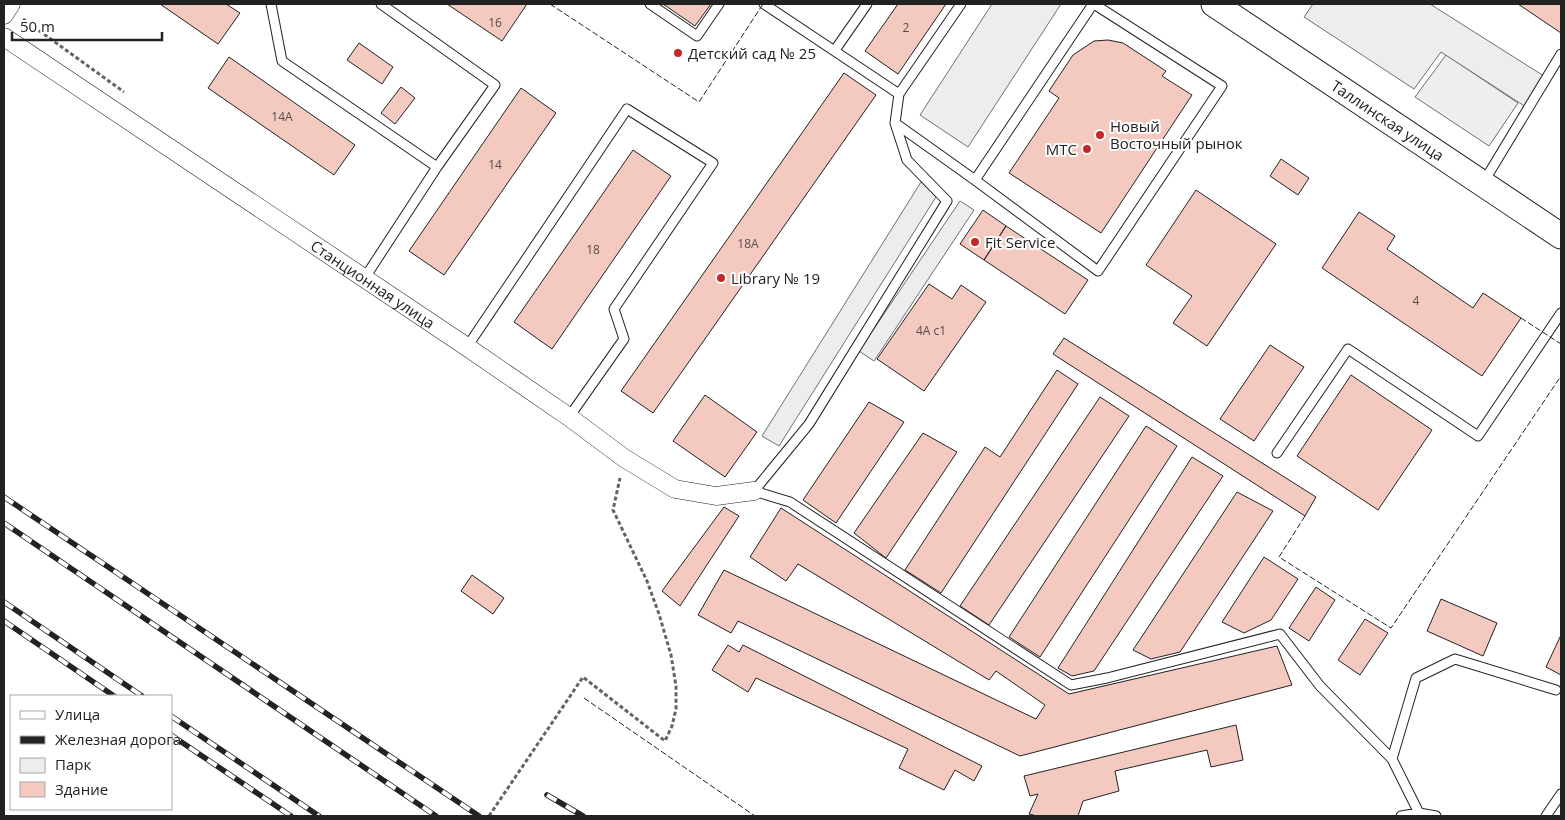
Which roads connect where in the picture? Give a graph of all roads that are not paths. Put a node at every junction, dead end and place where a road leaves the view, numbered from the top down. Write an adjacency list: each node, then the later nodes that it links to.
1 (11, 4): 11 (street)
2 (271, 4): 17 (lane)
3 (380, 4): 17 (lane)
4 (650, 4): 5 (lane)
5 (719, 4)
6 (764, 4): 13 (lane)
7 (867, 4): 13 (lane)
8 (961, 4): 15 (lane)
9 (1094, 4): 18 (lane); 18 (lane)
10 (1214, 4): 19 (street, Таллинская улица)
11 (4, 15)
12 (4, 37): 21 (street, Станционная улица)
13 (835, 50): 15 (lane)
14 (1561, 54): 19 (lane)
15 (899, 94): 16 (lane)
16 (895, 123): 18 (lane); 26 (lane)
17 (437, 167): 21 (lane)
18 (975, 180)
19 (1483, 183): 20 (street, Таллинская улица)
20 (1561, 236)
21 (364, 279): 23 (street, Станционная улица)
22 (1561, 313): 25 (lane)
23 (467, 347): 24 (street, Станционная улица); 24 (lane)
24 (569, 417): 26 (street, Станционная улица)
25 (1277, 453)
26 (754, 491): 28 (lane)
27 (1556, 690): 28 (lane)
28 (1392, 759): 30 (lane)
29 (1561, 794): 33 (lane)
30 (1420, 813): 31 (lane); 32 (lane)
31 (1401, 816)
32 (1436, 816)
33 (1546, 816)

